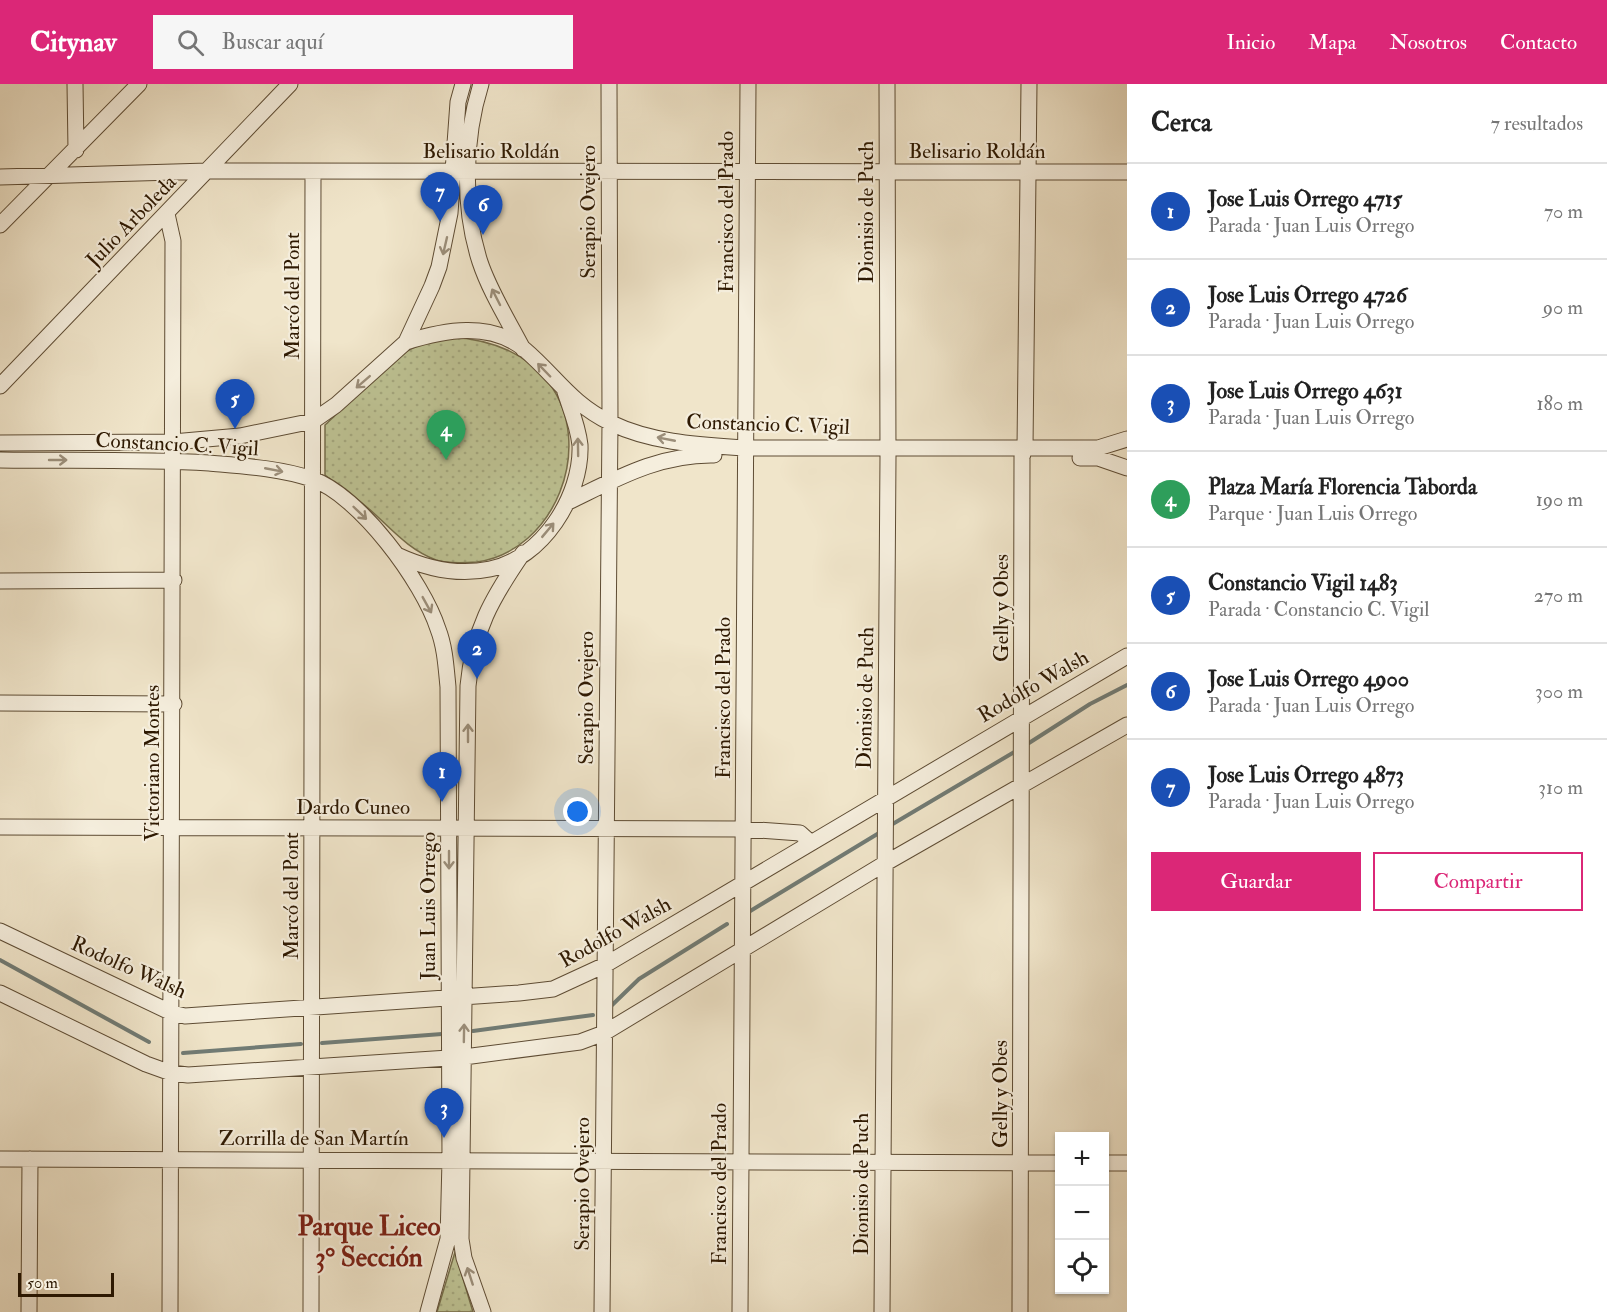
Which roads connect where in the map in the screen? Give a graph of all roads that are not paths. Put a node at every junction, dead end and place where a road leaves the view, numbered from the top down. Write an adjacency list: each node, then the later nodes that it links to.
1 (75, 84): 10 (street)
2 (139, 84): 10 (street)
3 (290, 84): 11 (street, Julio Arboleda)
4 (463, 84): 14 (street)
5 (481, 84): 14 (street)
6 (609, 84): 18 (street, Serapio Ovejero)
7 (748, 84): 12 (street, Francisco del Prado)
8 (887, 84): 15 (street, Dionisio de Puch)
9 (1029, 84): 16 (street, Gelly y Obes)
10 (76, 150): 19 (street)
11 (208, 171): 13 (street, Belisario Roldán); 19 (street, Belisario Roldán); 21 (street, Julio Arboleda)
12 (747, 171): 15 (street, Belisario Roldán); 18 (street, Belisario Roldán); 32 (street, Francisco del Prado)
13 (313, 172): 14 (street, Belisario Roldán); 27 (street, Marcó del Pont)
14 (461, 172): 18 (street, Belisario Roldán); 23 (street, one-way to 23); 24 (street, one-way to 14)
15 (887, 172): 16 (street, Belisario Roldán); 33 (street, Dionisio de Puch)
16 (1028, 172): 17 (street, Belisario Roldán); 34 (street, Gelly y Obes)
17 (1127, 172)
18 (609, 173): 28 (street, Serapio Ovejero)
19 (50, 176): 20 (street, Belisario Roldán); 22 (street)
20 (0, 177)
21 (167, 214): 25 (street, Julio Arboleda); 30 (street, Victoriano Montes)
22 (0, 225)
23 (406, 342): 24 (street, Constancio C. Vigil); 27 (street, one-way to 27)
24 (523, 349): 26 (street, Constancio C. Vigil, one-way to 24)
25 (0, 386)
26 (564, 392): 28 (street, Constancio C. Vigil); 40 (street, one-way to 26)
27 (313, 421): 30 (street, Constancio C. Vigil); 38 (street, Marcó del Pont)
28 (610, 422): 32 (street, Constancio C. Vigil, one-way to 28); 39 (street, Serapio Ovejero)
29 (1127, 439): 34 (street, Constancio C. Vigil)
30 (173, 442): 31 (street, Constancio C. Vigil); 36 (street, Victoriano Montes)
31 (0, 443)
32 (745, 451): 33 (street, Constancio C. Vigil); 39 (street, Constancio C. Vigil); 58 (street, Francisco del Prado)
33 (888, 452): 34 (street, Constancio C. Vigil); 51 (street, Dionisio de Puch)
34 (1024, 453): 37 (street, Constancio C. Vigil); 48 (street, Gelly y Obes)
35 (0, 460): 36 (street, Constancio C. Vigil, one-way to 36)
36 (172, 461): 38 (street, Constancio C. Vigil, one-way to 38); 44 (street, Victoriano Montes)
37 (1127, 468)
38 (314, 479): 42 (street, Juan Luis Orrego, one-way to 42); 54 (street, Marcó del Pont)
39 (609, 482): 40 (street, Constancio C. Vigil); 56 (street, Serapio Ovejero)
40 (568, 502): 41 (street, one-way to 40)
41 (523, 553): 42 (street); 53 (street, Juan Luis Orrego, one-way to 41)
42 (397, 555): 55 (street, Juan Luis Orrego, one-way to 55)
43 (0, 580): 44 (street)
44 (174, 580): 47 (street, Victoriano Montes)
45 (1127, 656): 48 (street, Rodolfo Walsh)
46 (0, 703): 47 (street)
47 (174, 704): 57 (street, Victoriano Montes)
48 (1021, 718): 50 (street, Gelly y Obes); 51 (street, Rodolfo Walsh)
49 (1127, 725): 50 (street)
50 (1022, 785): 60 (street); 82 (street, Gelly y Obes)
51 (885, 797): 59 (street, Rodolfo Walsh); 60 (street, Dionisio de Puch)
52 (0, 827): 57 (street, Dardo Cuneo)
53 (467, 827): 55 (street, Dardo Cuneo); 56 (street, Dardo Cuneo); 66 (street, Juan Luis Orrego)
54 (312, 828): 55 (street, Dardo Cuneo); 57 (street, Dardo Cuneo); 68 (street, Marcó del Pont)
55 (449, 828): 67 (street, Juan Luis Orrego, one-way to 67)
56 (606, 828): 58 (street, Dardo Cuneo); 64 (street, Serapio Ovejero)
57 (173, 829): 69 (street, Victoriano Montes)
58 (743, 829): 59 (street, Dardo Cuneo); 61 (street, Francisco del Prado)
59 (810, 842): 61 (street, Rodolfo Walsh)
60 (884, 864): 63 (street); 81 (street, Dionisio de Puch)
61 (742, 884): 63 (street, Francisco del Prado); 64 (street, Rodolfo Walsh)
62 (0, 931): 69 (street, Rodolfo Walsh)
63 (742, 949): 70 (street); 80 (street, Francisco del Prado)
64 (605, 965): 66 (street, Rodolfo Walsh); 70 (street, Serapio Ovejero)
65 (0, 993): 73 (street)
66 (465, 997): 67 (street, Rodolfo Walsh); 71 (street, Juan Luis Orrego, one-way to 66)
67 (448, 999): 68 (street, Rodolfo Walsh); 71 (street, Juan Luis Orrego)
68 (312, 1007): 69 (street, Rodolfo Walsh); 72 (street, Marcó del Pont)
69 (172, 1013): 73 (street, Victoriano Montes)
70 (604, 1033): 71 (street); 79 (street, Serapio Ovejero)
71 (456, 1057): 72 (street); 78 (street, Juan Luis Orrego)
72 (311, 1068): 73 (street); 75 (street, Marcó del Pont)
73 (171, 1073): 74 (street, Victoriano Montes)
74 (171, 1158): 75 (street, Zorrilla de San Martín); 77 (street, Zorrilla de San Martín); 88 (street, Victoriano Montes)
75 (311, 1158): 78 (street, Zorrilla de San Martín); 89 (street, Marcó del Pont)
76 (0, 1159): 77 (street, Zorrilla de San Martín)
77 (30, 1159): 87 (street)
78 (456, 1160): 79 (street, Zorrilla de San Martín); 86 (street, Juan Luis Orrego)
79 (603, 1162): 80 (street, Zorrilla de San Martín); 92 (street, Serapio Ovejero)
80 (740, 1162): 81 (street, Zorrilla de San Martín); 93 (street, Francisco del Prado)
81 (883, 1162): 82 (street, Zorrilla de San Martín); 94 (street, Dionisio de Puch)
82 (1021, 1162): 83 (street, Zorrilla de San Martín); 95 (street, Gelly y Obes)
83 (1055, 1162)
84 (1109, 1163): 85 (street)
85 (1127, 1163)
86 (455, 1239): 90 (street); 91 (street, one-way to 86)
87 (29, 1312)
88 (170, 1312)
89 (311, 1312)
90 (428, 1312)
91 (483, 1312)
92 (602, 1312)
93 (740, 1312)
94 (882, 1312)
95 (1020, 1312)

